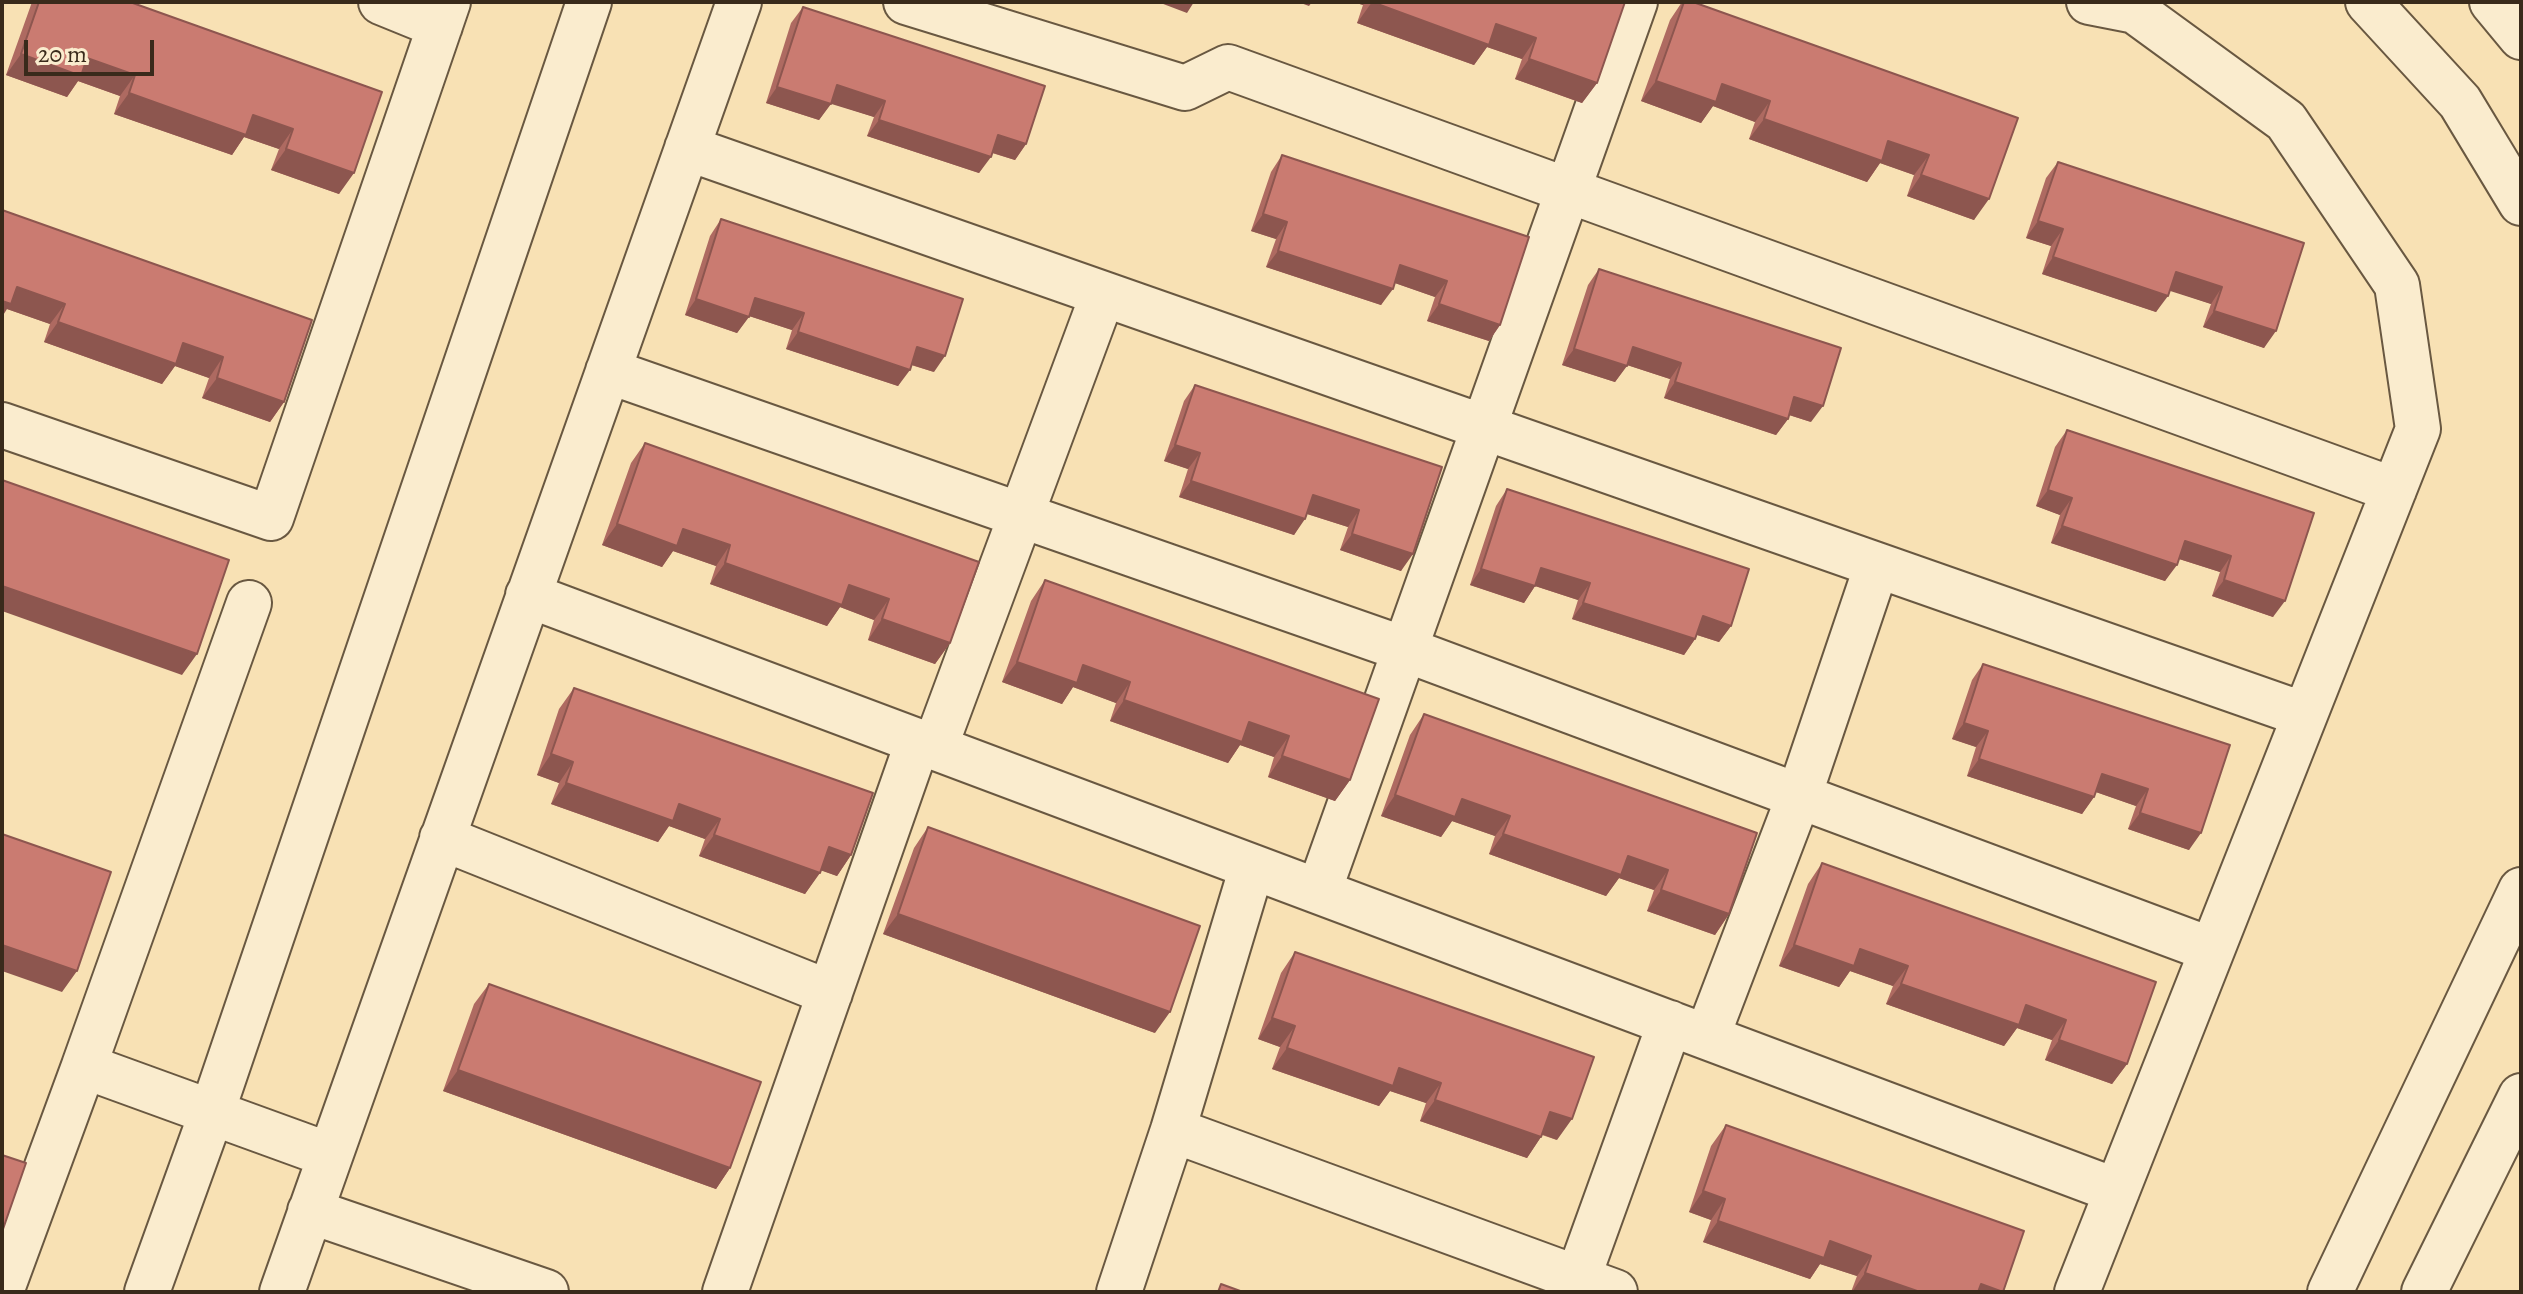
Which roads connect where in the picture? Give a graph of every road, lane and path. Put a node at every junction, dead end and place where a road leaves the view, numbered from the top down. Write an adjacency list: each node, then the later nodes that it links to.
1 (381, 2): 9 (street)
2 (589, 2): 36 (street)
3 (739, 2): 11 (street)
4 (906, 2): 12 (street)
5 (1635, 2): 12 (street)
6 (2089, 2): 18 (street)
7 (2368, 2): 13 (street)
8 (2492, 2): 10 (street)
9 (444, 14): 16 (street)
10 (2521, 37)
11 (687, 148): 14 (street); 15 (street)
12 (1567, 193): 17 (street); 18 (street)
13 (2521, 203)
14 (1103, 294): 17 (street); 19 (street)
15 (608, 371): 19 (street); 21 (street)
16 (2, 425)
17 (1483, 426): 20 (street); 23 (street)
18 (2394, 490): 24 (street)
19 (1019, 515): 23 (street); 25 (street)
20 (1877, 565): 24 (street); 26 (street)
21 (528, 595): 25 (street); 27 (street)
22 (249, 603): 34 (street)
23 (1404, 649): 26 (street); 30 (street)
24 (2305, 715): 31 (street)
25 (927, 744): 28 (street); 32 (street)
26 (1799, 796): 31 (street); 33 (street)
27 (442, 838): 32 (street); 38 (street)
28 (1252, 867): 30 (street); 37 (street)
29 (2521, 890): 49 (street)
30 (1319, 891): 33 (street)
31 (2212, 950): 39 (street)
32 (830, 993): 46 (street)
33 (1689, 1030): 39 (street); 41 (street)
34 (84, 1066): 36 (street); 42 (street)
35 (2521, 1096): 50 (street)
36 (212, 1112): 38 (street); 43 (street)
37 (1173, 1130): 41 (street); 47 (street)
38 (329, 1155): 40 (street)
39 (2117, 1191): 48 (street)
40 (310, 1211): 44 (street); 45 (street)
41 (1589, 1288)
42 (2, 1289)
43 (147, 1292)
44 (282, 1292)
45 (546, 1292)
46 (725, 1292)
47 (1119, 1292)
48 (2077, 1292)
49 (2330, 1292)
50 (2424, 1292)

